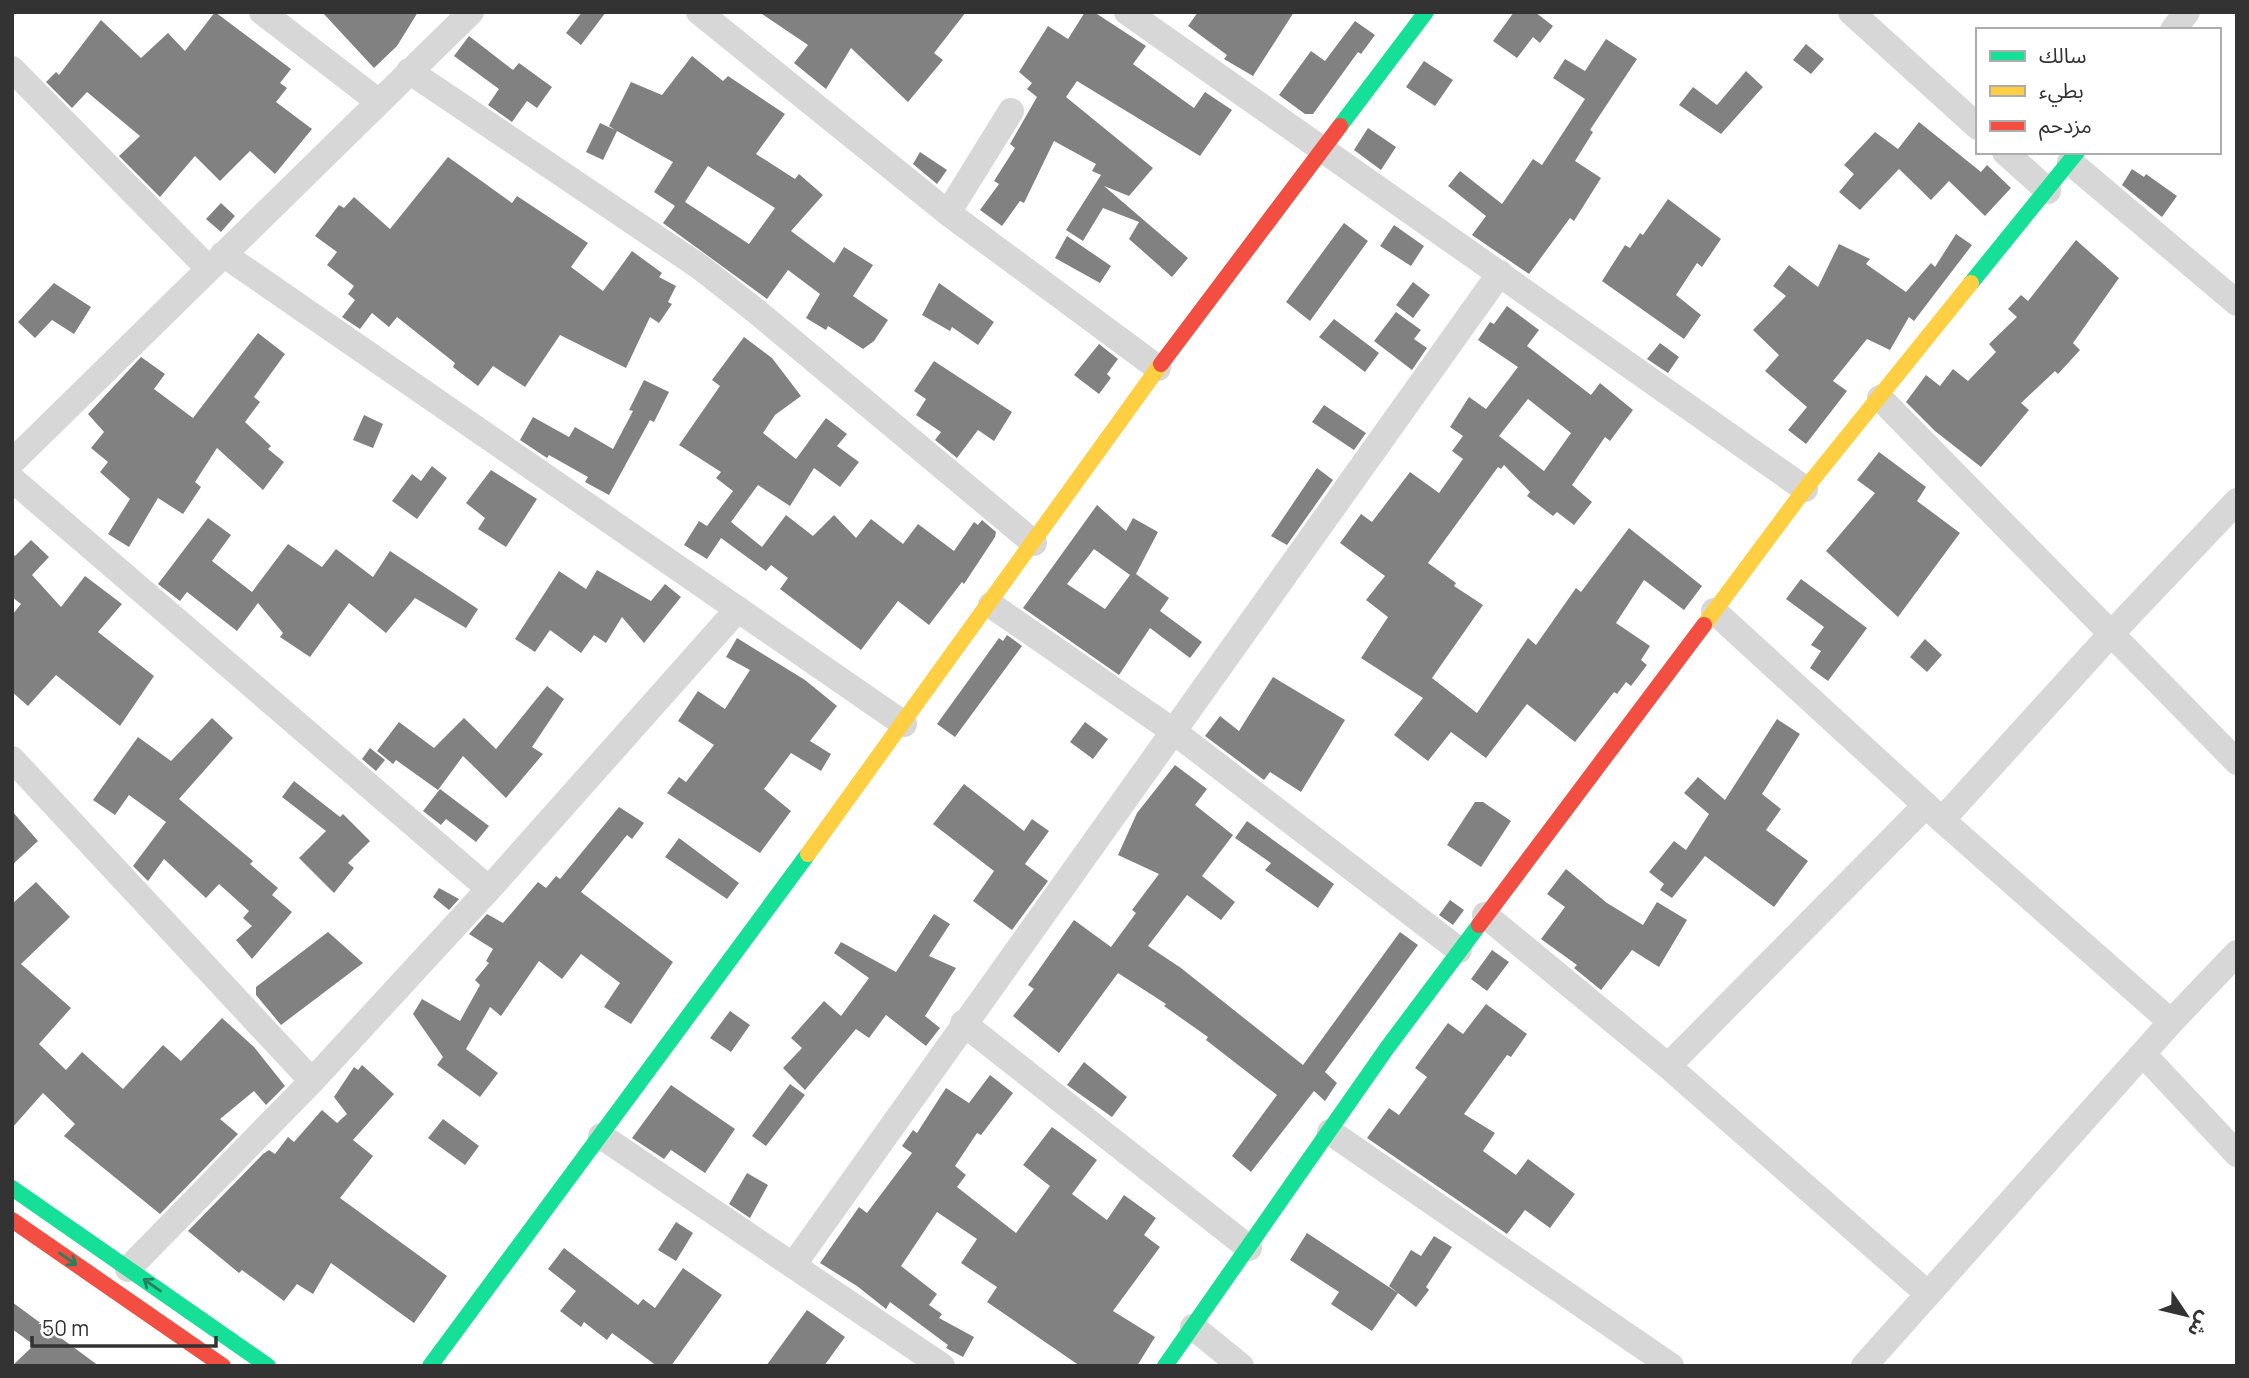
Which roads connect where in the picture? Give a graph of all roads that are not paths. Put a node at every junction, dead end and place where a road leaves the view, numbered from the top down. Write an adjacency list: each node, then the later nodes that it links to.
1 (262, 12): 11 (street)
2 (471, 12): 10 (street)
3 (699, 12): 18 (street)
4 (1126, 12): 14 (street)
5 (1426, 12): 14 (street)
6 (1851, 12): 13 (street)
7 (2187, 12): 8 (street)
8 (2175, 28)
9 (12, 69): 19 (street)
10 (409, 71): 11 (street); 28 (street)
11 (379, 102): 19 (street)
12 (1011, 111): 18 (street)
13 (1976, 125)
14 (1325, 149): 20 (street); 22 (street)
15 (2008, 154): 17 (street)
16 (2074, 157): 17 (street); 21 (street)
17 (2048, 191): 23 (street)
18 (948, 213): 22 (street)
19 (215, 261): 24 (street); 30 (street)
20 (1500, 273): 26 (street); 34 (street)
21 (2237, 303)
22 (1158, 368): 28 (street)
23 (1880, 398): 26 (street); 32 (street)
24 (12, 462)
25 (12, 479): 38 (street)
26 (1805, 489): 31 (street)
27 (2237, 501): 32 (street)
28 (1034, 543): 29 (street)
29 (991, 605): 33 (street); 34 (street)
30 (738, 609): 33 (street); 38 (street)
31 (1714, 611): 37 (street); 39 (street)
32 (2110, 635): 36 (street); 37 (street)
33 (904, 724): 48 (street)
34 (1173, 731): 40 (street); 43 (street)
35 (12, 759): 46 (street)
36 (2237, 762)
37 (1934, 812): 42 (street); 45 (street)
38 (489, 889): 46 (street)
39 (1485, 915): 40 (street); 45 (street)
40 (1460, 950): 47 (street)
41 (2237, 953): 42 (street)
42 (2171, 1022): 44 (street)
43 (963, 1023): 52 (street); 53 (street)
44 (2144, 1055): 49 (street); 55 (street)
45 (1668, 1066): 55 (street)
46 (312, 1081): 54 (street)
47 (1329, 1132): 52 (street); 63 (street)
48 (601, 1136): 53 (street); 59 (street)
49 (2237, 1154)
50 (12, 1188): 54 (street)
51 (12, 1220): 57 (street, one-way to 57)
52 (1249, 1248): 56 (street)
53 (794, 1264): 60 (street)
54 (128, 1269): 58 (street, one-way to 54)
55 (1928, 1294): 64 (street)
56 (1193, 1327): 61 (street); 62 (street)
57 (223, 1366)
58 (268, 1366)
59 (430, 1366)
60 (942, 1366)
61 (1165, 1366)
62 (1241, 1366)
63 (1671, 1366)
64 (1864, 1366)

